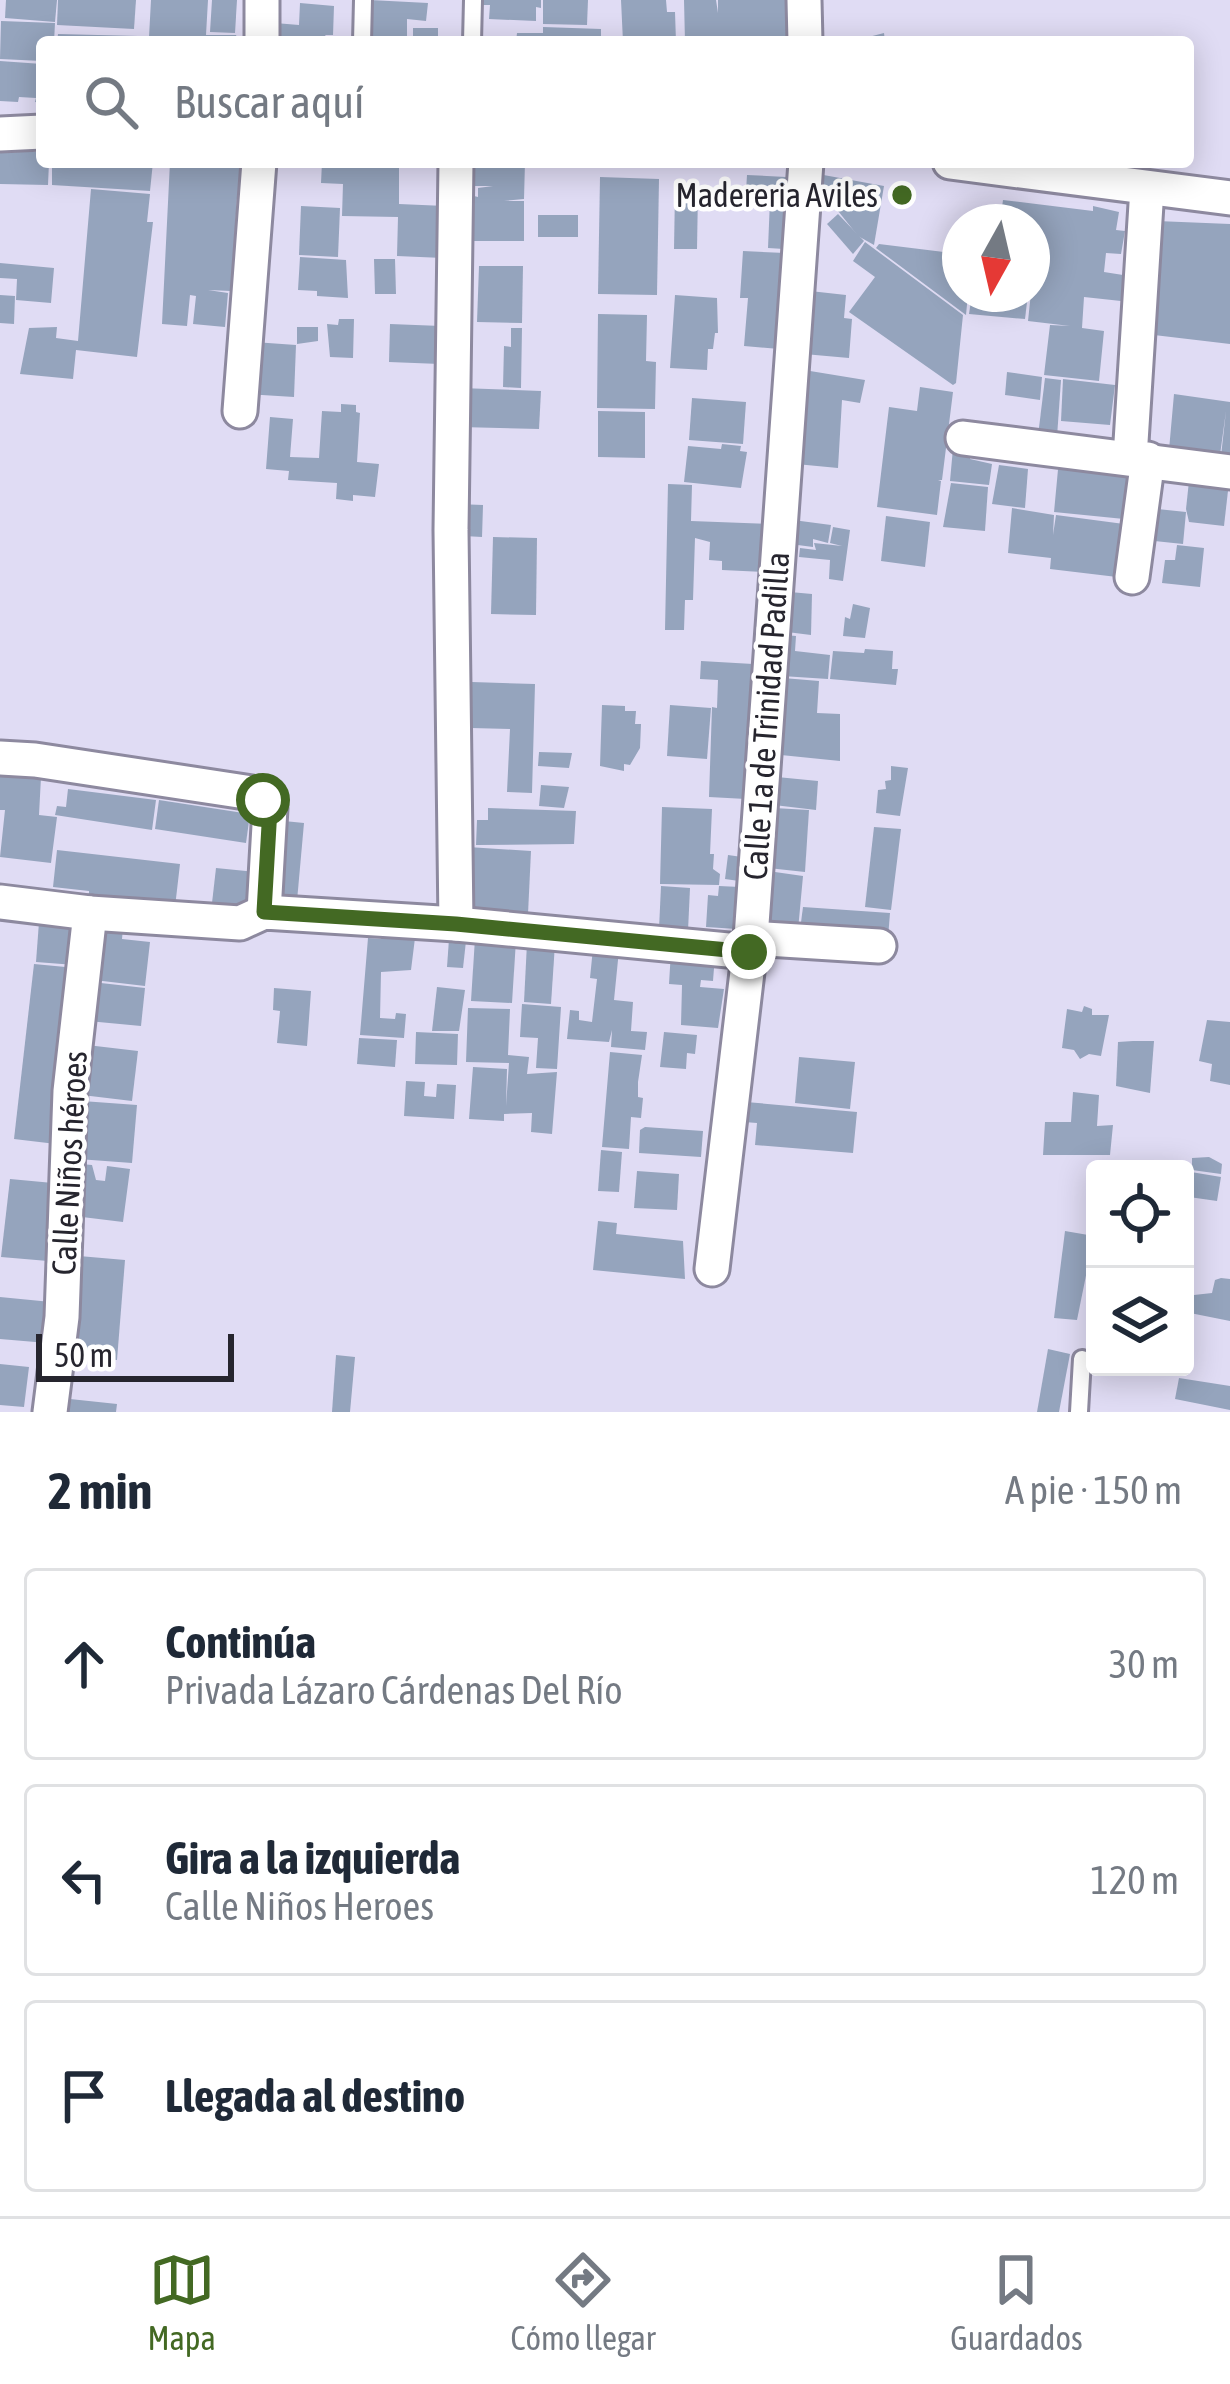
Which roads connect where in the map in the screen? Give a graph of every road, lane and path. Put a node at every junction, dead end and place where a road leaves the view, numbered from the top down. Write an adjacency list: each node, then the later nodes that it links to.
1 (262, 0): 5 (street)
2 (363, 0): 6 (lane)
3 (473, 0): 7 (lane)
4 (804, 0): 8 (street)
5 (262, 36)
6 (362, 36)
7 (472, 36)
8 (805, 36)
9 (36, 132): 10 (street)
10 (0, 134)
11 (259, 168): 17 (street)
12 (456, 168): 26 (street)
13 (806, 168): 27 (street, Calle 1a de Trinidad Padilla)
14 (995, 168): 15 (street)
15 (1147, 188): 16 (street); 19 (street)
16 (1230, 198)
17 (240, 412)
18 (963, 438): 19 (street)
19 (1139, 458): 20 (street); 21 (street)
20 (1230, 472)
21 (1132, 577)
22 (0, 758): 24 (street)
23 (0, 902): 25 (street)
24 (264, 912): 25 (street); 26 (street)
25 (90, 913): 31 (street, Calle Niños héroes)
26 (456, 924): 27 (street)
27 (750, 945): 28 (street); 29 (street, Calle 1a de Trinidad Padilla)
28 (879, 946)
29 (712, 1269)
30 (1082, 1359): 32 (lane)
31 (50, 1412)
32 (1079, 1412)

